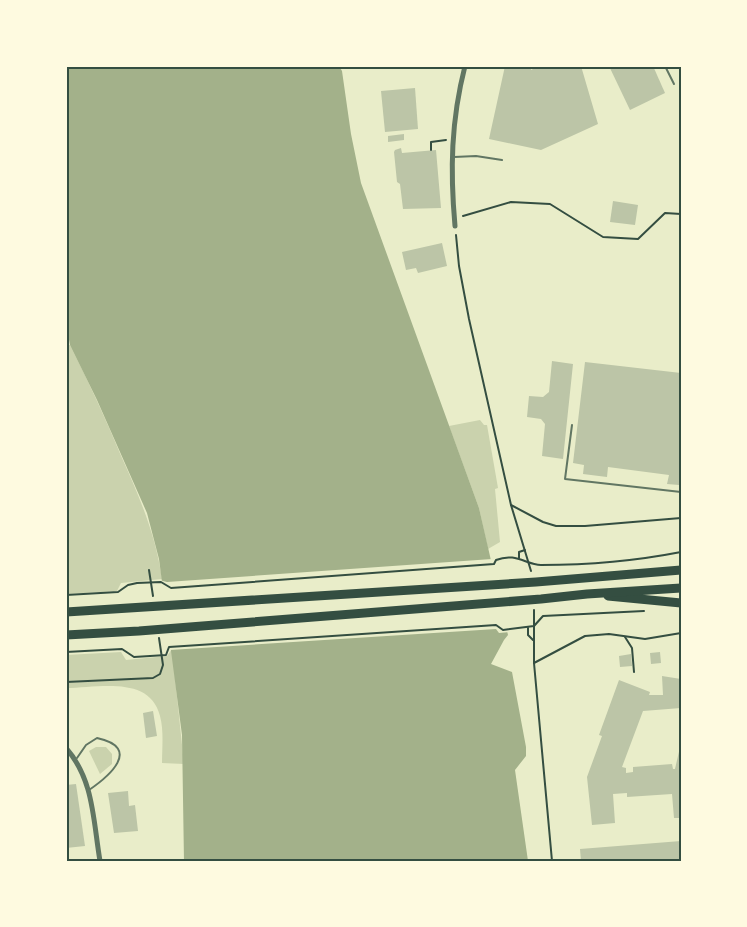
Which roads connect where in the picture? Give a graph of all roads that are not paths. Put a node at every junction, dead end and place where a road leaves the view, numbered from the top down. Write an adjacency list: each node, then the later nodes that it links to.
1 (465, 66): 4 (street)
2 (665, 66): 3 (lane)
3 (674, 84)
4 (452, 157): 5 (lane); 6 (street)
5 (502, 160)
6 (456, 226)
7 (572, 425): 8 (lane)
8 (681, 492)
9 (681, 564): 11 (highway)
10 (681, 570): 11 (highway)
11 (637, 573): 15 (highway)
12 (681, 588): 13 (highway)
13 (587, 594): 14 (highway); 16 (highway)
14 (681, 603)
15 (66, 612)
16 (66, 634)
17 (66, 748): 18 (street)
18 (76, 759): 19 (street); 19 (lane)
19 (89, 790): 20 (street)
20 (100, 861)

